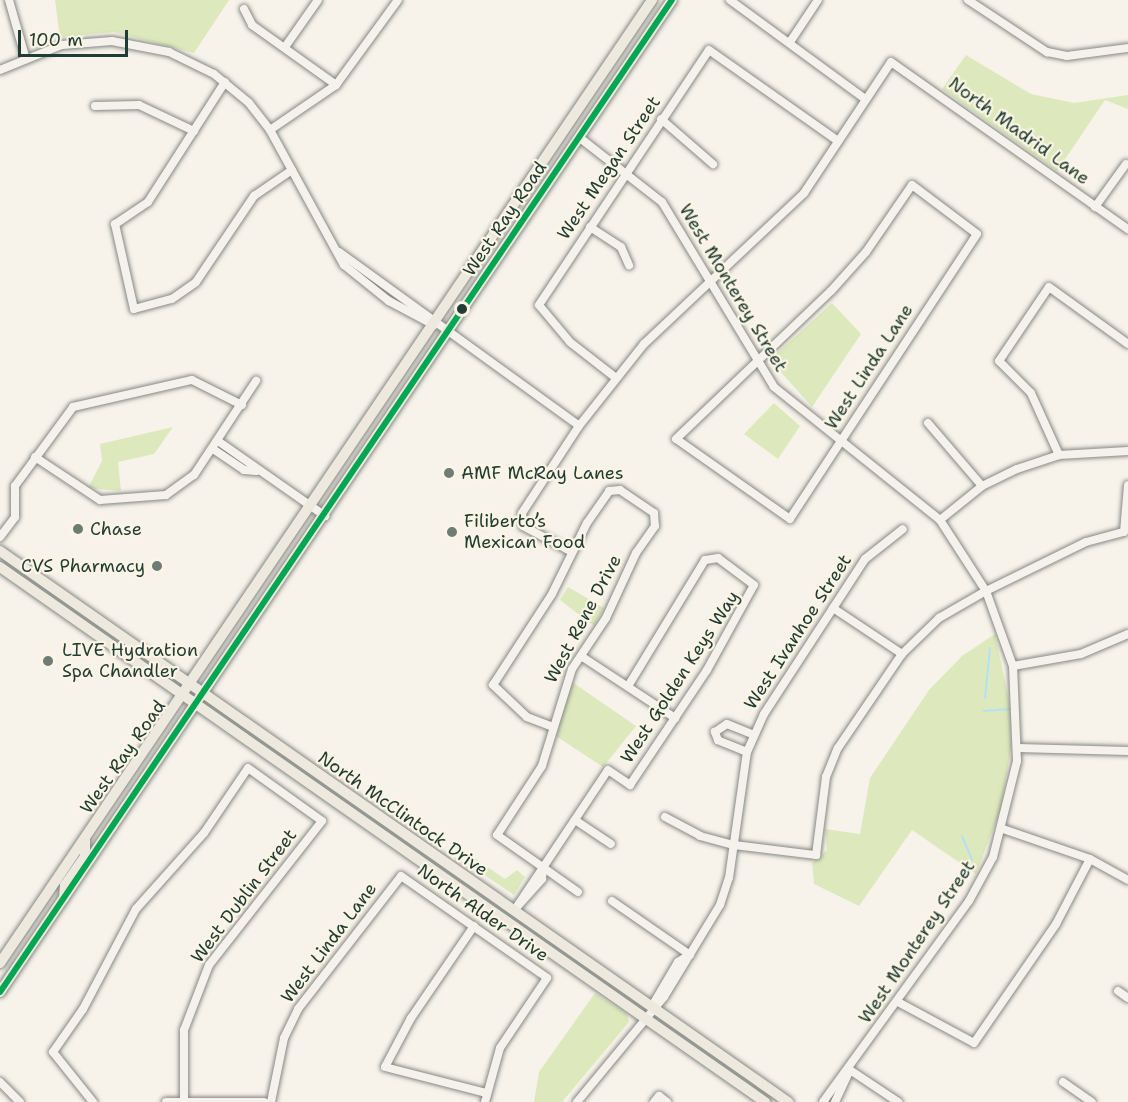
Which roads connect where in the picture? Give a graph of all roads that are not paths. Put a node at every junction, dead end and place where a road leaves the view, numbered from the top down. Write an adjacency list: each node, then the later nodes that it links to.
1 (9, 0): 13 (street)
2 (318, 0): 11 (street)
3 (398, 0): 16 (street)
4 (652, 0): 33 (main road, West Ray Road)
5 (672, 0): 22 (main road, West Ray Road)
6 (730, 0): 10 (street)
7 (818, 0): 10 (street)
8 (968, 0): 12 (street)
9 (244, 9): 11 (street)
10 (790, 42): 17 (street)
11 (285, 48): 16 (street)
12 (1128, 48)
13 (25, 56): 14 (street); 15 (street)
14 (0, 70)
15 (225, 82): 20 (street); 21 (street)
16 (336, 85): 20 (street)
17 (864, 98): 23 (street); 28 (street, North Madrid Lane)
18 (95, 106): 21 (street)
19 (661, 119): 23 (street, West Megan Street); 24 (street); 27 (street, West Megan Street)
20 (270, 130): 26 (street)
21 (194, 131): 26 (street)
22 (580, 138): 27 (street, West Monterey Street); 33 (main road, West Ray Road)
23 (838, 141): 32 (street)
24 (713, 164)
25 (1126, 164): 28 (street)
26 (292, 170): 33 (street)
27 (627, 170): 29 (street, West Megan Street); 32 (street, West Monterey Street)
28 (1095, 207): 30 (street, North Madrid Lane)
29 (590, 227): 31 (street); 36 (street, West Megan Street)
30 (1128, 230)
31 (629, 265)
32 (712, 284): 35 (street, West Monterey Street); 36 (street)
33 (441, 329): 40 (street); 48 (main road, West Ray Road); 49 (main road, West Ray Road)
34 (1128, 344): 44 (street)
35 (753, 360): 41 (street, West Monterey Street); 41 (street, West Linda Lane); 41 (street, West Linda Lane)
36 (616, 378): 40 (street)
37 (256, 381): 38 (street)
38 (242, 405): 42 (street); 45 (street)
39 (928, 423): 47 (street)
40 (579, 426): 54 (street)
41 (840, 441): 50 (street, West Monterey Street)
42 (215, 445): 45 (street); 48 (street)
43 (1128, 451): 44 (street)
44 (1059, 455): 47 (street)
45 (35, 457): 52 (street)
46 (1128, 485): 56 (street)
47 (982, 486): 50 (street)
48 (312, 508): 49 (street); 63 (main road, West Ray Road)
49 (326, 516): 64 (main road, West Ray Road)
50 (940, 520): 56 (street, West Monterey Street)
51 (903, 529): 57 (street, West Ivanhoe Street)
52 (0, 537)
53 (0, 551): 63 (main road, North McClintock Drive)
54 (572, 552): 60 (street, West Rene Drive); 68 (street)
55 (0, 567): 65 (main road, North McClintock Drive)
56 (986, 591): 59 (street); 61 (street, West Monterey Street)
57 (833, 608): 59 (street); 69 (street, West Ivanhoe Street)
58 (1128, 634): 61 (street)
59 (902, 654): 78 (street)
60 (581, 656): 62 (street); 68 (street, West Rene Drive)
61 (1013, 666): 70 (street, West Monterey Street)
62 (628, 686): 67 (street); 67 (street, West Golden Keys Way)
63 (192, 687): 64 (main road, North McClintock Drive); 65 (main road, West Ray Road)
64 (205, 696): 66 (main road, West Ray Road); 86 (main road, North McClintock Drive)
65 (185, 697): 66 (main road, North McClintock Drive); 76 (main road, West Ray Road)
66 (198, 706): 84 (main road, West Ray Road); 95 (main road, North McClintock Drive)
67 (675, 718): 74 (street, West Golden Keys Way)
68 (553, 727): 80 (street, West Rene Drive)
69 (752, 734): 72 (street, West Ivanhoe Street); 72 (street, West Ivanhoe Street)
70 (1018, 748): 71 (street); 75 (street, West Monterey Street)
71 (1128, 751)
72 (747, 752): 78 (street, West Ivanhoe Street)
73 (666, 817): 78 (street)
74 (575, 820): 77 (street); 80 (street, West Golden Keys Way)
75 (1003, 829): 79 (street); 93 (street, West Monterey Street)
76 (85, 841): 84 (main road); 89 (main road, West Ray Road)
77 (610, 844)
78 (734, 845): 88 (street, West Ivanhoe Street)
79 (1089, 859): 82 (street); 93 (street)
80 (543, 868): 83 (street); 86 (street, West Golden Keys Way)
81 (401, 876): 87 (street, North Alder Drive); 106 (street, West Linda Lane)
82 (1128, 880)
83 (579, 891)
84 (63, 901): 91 (main road, West Ray Road)
85 (612, 901): 88 (street)
86 (515, 909): 94 (main road, North McClintock Drive)
87 (474, 926): 99 (street, North Alder Drive); 99 (street)
88 (690, 955): 94 (street, West Ivanhoe Street)
89 (0, 963)
90 (1118, 991): 92 (street)
91 (0, 992)
92 (1128, 998)
93 (898, 1002): 96 (street, West Monterey Street)
94 (652, 1007): 95 (street, West Ivanhoe Street); 110 (main road, North McClintock Drive)
95 (644, 1018): 107 (street, West Ivanhoe Street); 109 (main road, North McClintock Drive)
96 (850, 1070): 111 (street, West Monterey Street); 112 (street, West Monterey Street); 113 (street)
97 (0, 1082): 102 (street)
98 (1063, 1082): 114 (street)
99 (485, 1097)
100 (657, 1099): 108 (street)
101 (184, 1101): 103 (street, West Dublin Street); 104 (street); 105 (street)
102 (20, 1102)
103 (93, 1102)
104 (166, 1102)
105 (264, 1102)
106 (272, 1102)
107 (577, 1102)
108 (667, 1102)
109 (765, 1102)
110 (788, 1102)
111 (823, 1102)
112 (835, 1102)
113 (898, 1102)
114 (1092, 1102)

